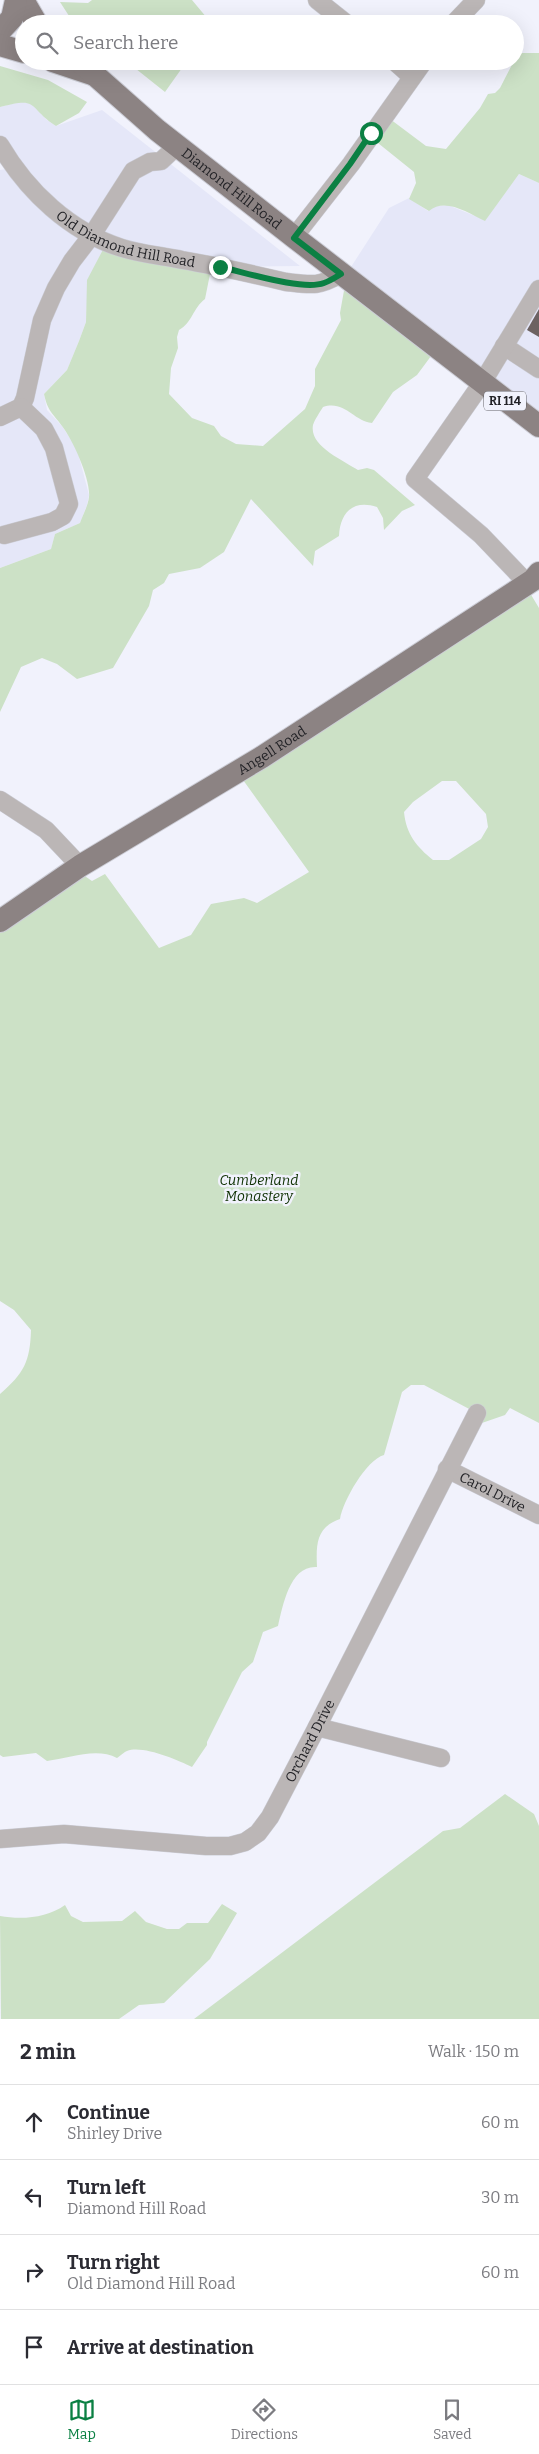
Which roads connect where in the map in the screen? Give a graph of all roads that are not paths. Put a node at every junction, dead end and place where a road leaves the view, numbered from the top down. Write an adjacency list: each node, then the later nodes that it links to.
1 (16, 0): 8 (main road)
2 (22, 0): 5 (main road)
3 (317, 0): 6 (street)
4 (476, 0): 7 (street)
5 (31, 15)
6 (336, 15)
7 (462, 15)
8 (0, 32)
9 (0, 45): 10 (main road)
10 (15, 49)
11 (89, 70): 16 (main road, Diamond Hill Road / RI 114)
12 (404, 70): 14 (street)
13 (417, 70): 14 (street)
14 (412, 77): 18 (street)
15 (0, 145): 17 (street, Old Diamond Hill Road)
16 (178, 146): 17 (street); 18 (main road, Diamond Hill Road / RI 114)
17 (92, 235): 19 (street, Old Diamond Hill Road); 24 (street)
18 (294, 238): 19 (main road, Diamond Hill Road / RI 114)
19 (341, 274): 23 (main road, Diamond Hill Road / RI 114)
20 (539, 289): 21 (street)
21 (504, 346): 22 (street); 23 (street)
22 (539, 369)
23 (482, 383): 26 (main road, Diamond Hill Road / RI 114); 28 (street)
24 (21, 407): 25 (street); 27 (street)
25 (0, 417)
26 (539, 426)
27 (4, 535)
28 (533, 578): 30 (main road, Angell Road)
29 (0, 800): 30 (street)
30 (80, 866): 31 (main road, Angell Road)
31 (0, 921)
32 (477, 1413): 33 (street, Orchard Drive)
33 (447, 1469): 34 (street, Carol Drive); 35 (street, Orchard Drive)
34 (539, 1515)
35 (317, 1727): 36 (street); 37 (street, Orchard Drive)
36 (441, 1758)
37 (0, 1839)

